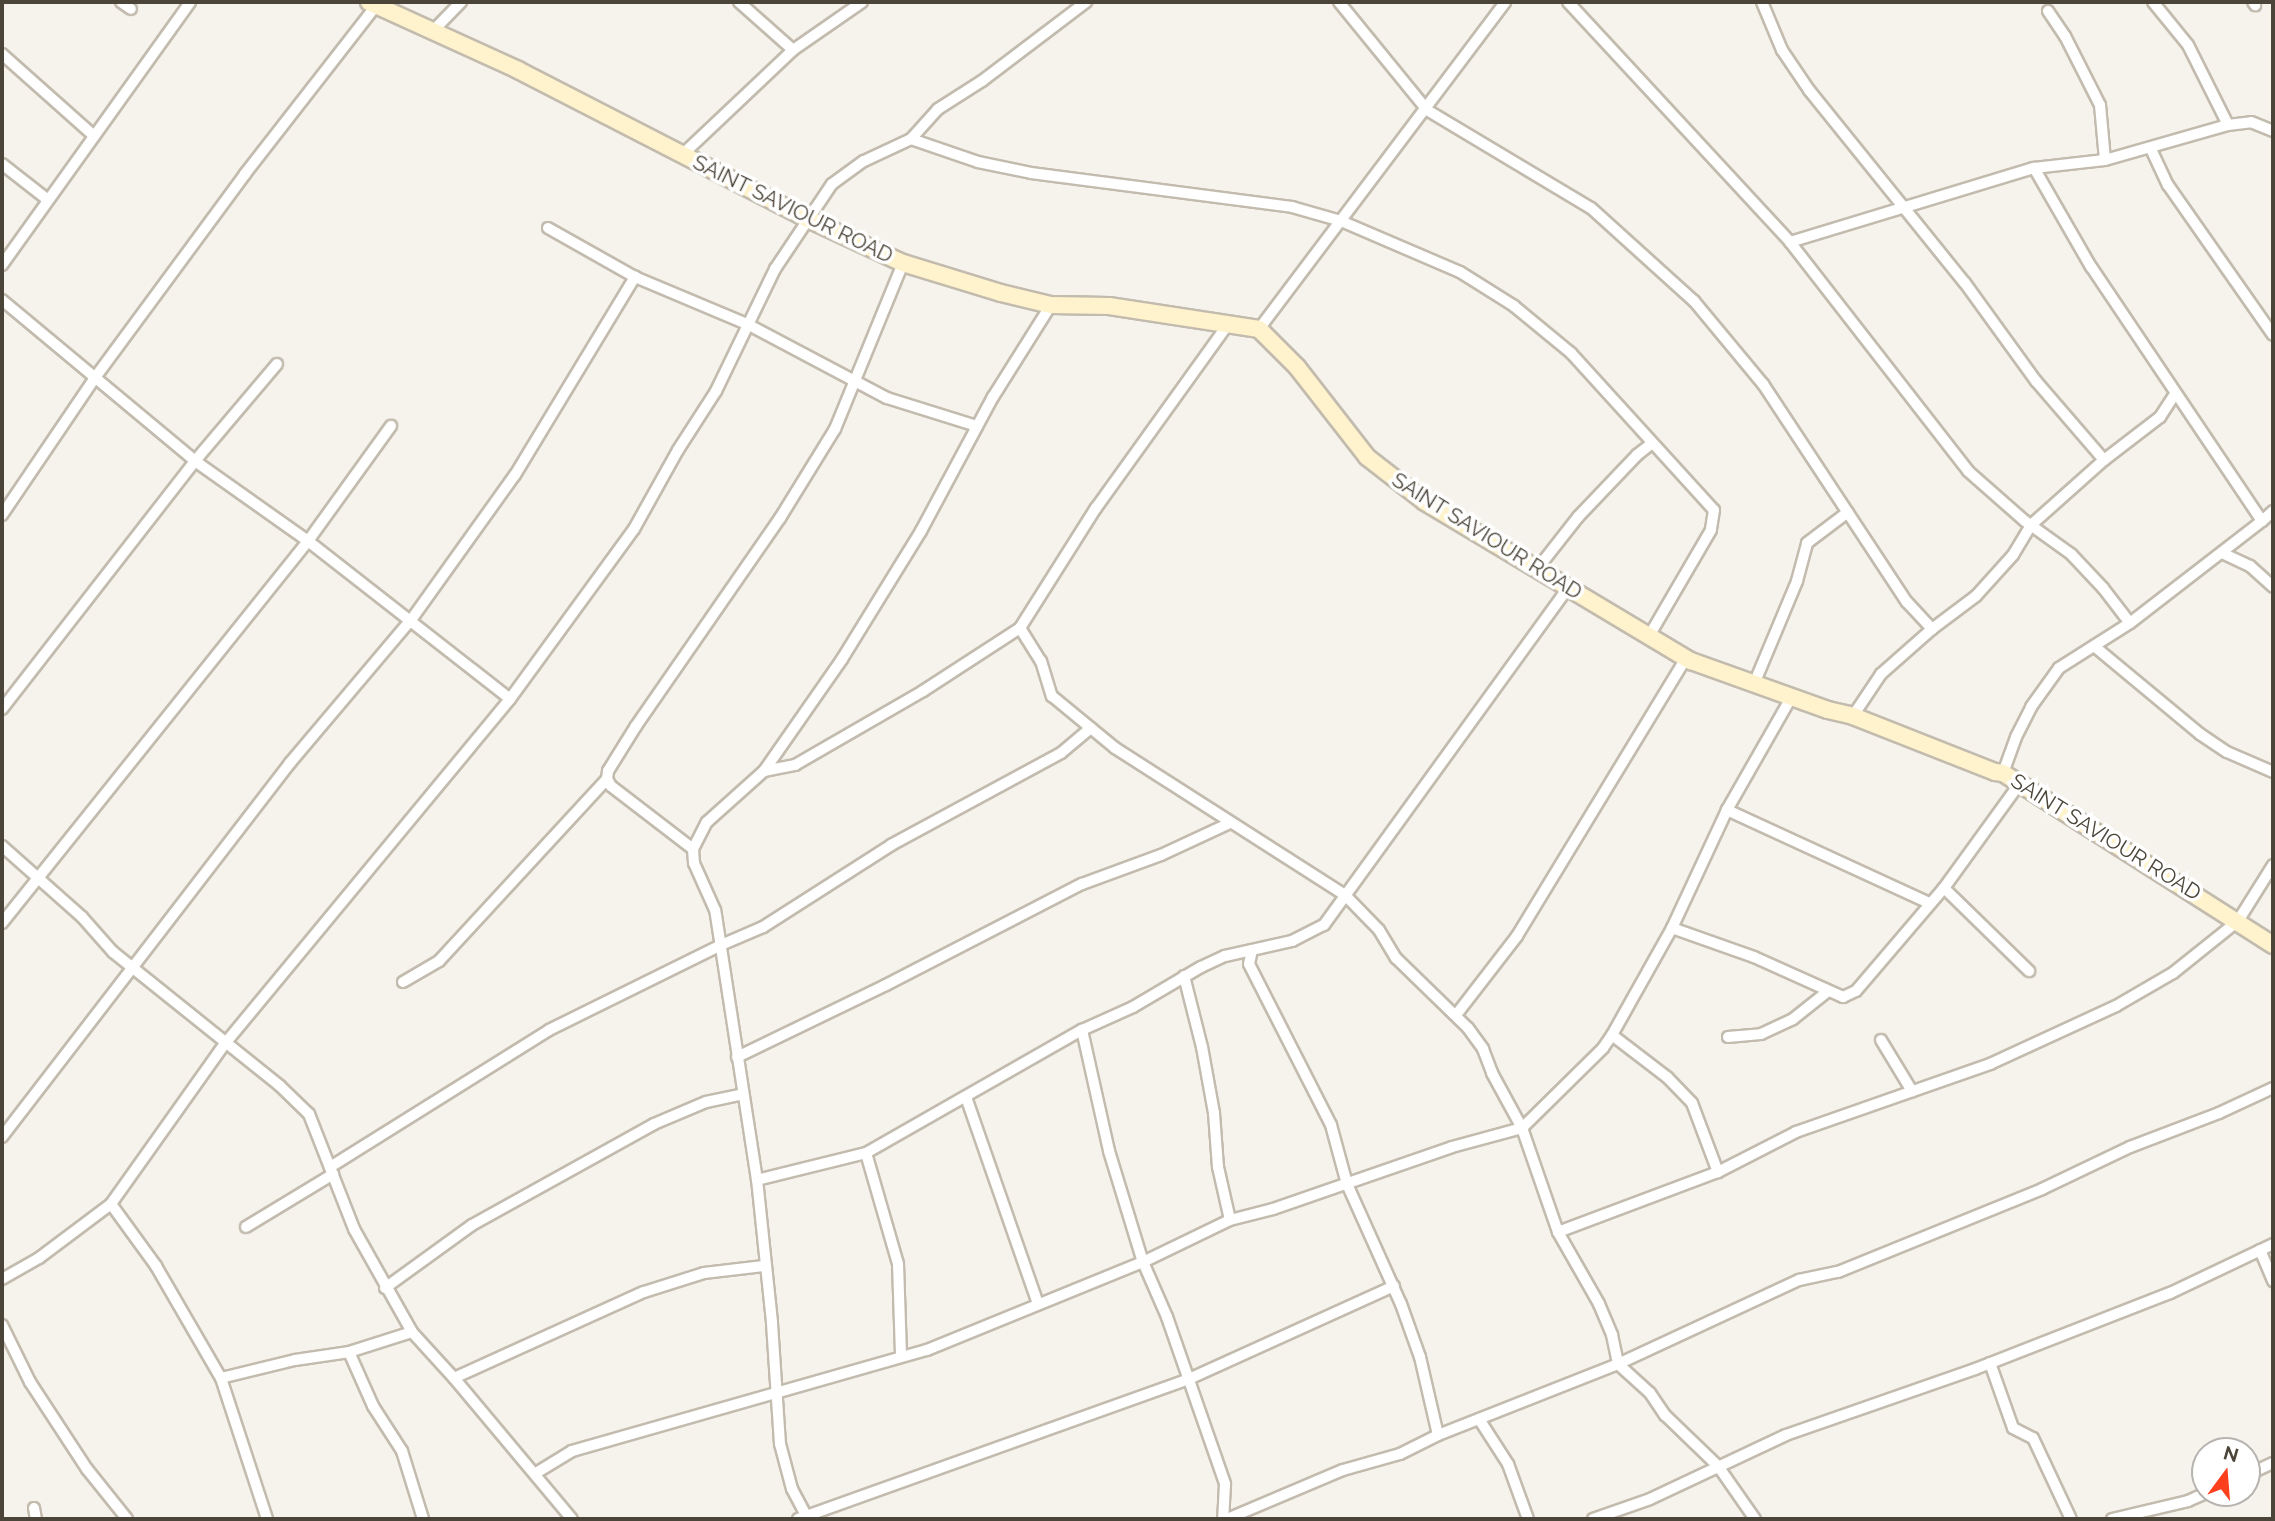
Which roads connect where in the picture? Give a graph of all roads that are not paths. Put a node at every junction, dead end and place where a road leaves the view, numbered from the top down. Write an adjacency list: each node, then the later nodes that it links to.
1 (121, 2): 13 (street)
2 (190, 2): 21 (street)
3 (461, 2): 15 (street)
4 (739, 2): 16 (street)
5 (862, 2): 16 (street)
6 (1086, 2): 22 (street)
7 (1339, 2): 18 (street)
8 (1505, 2): 18 (street)
9 (1568, 2): 33 (street)
10 (1762, 2): 29 (street)
11 (2152, 2): 19 (street)
12 (373, 4): 15 (street, SAINT SAVIOUR ROAD); 44 (street)
13 (131, 9)
14 (2048, 11): 25 (street)
15 (432, 32): 24 (street, SAINT SAVIOUR ROAD)
16 (793, 50): 24 (street)
17 (2, 54): 21 (street)
18 (1427, 110): 31 (street); 52 (street)
19 (2228, 125): 20 (street); 23 (street)
20 (2273, 131)
21 (94, 136): 28 (street)
22 (911, 139): 30 (street); 31 (street)
23 (2151, 149): 25 (street); 42 (street)
24 (682, 155): 30 (street, SAINT SAVIOUR ROAD)
25 (2105, 160): 27 (street)
26 (2, 164): 28 (street)
27 (2034, 168): 29 (street); 46 (street)
28 (48, 200): 35 (street)
29 (1904, 209): 33 (street); 50 (street)
30 (808, 219): 34 (street, SAINT SAVIOUR ROAD); 39 (street)
31 (1341, 221): 41 (street); 49 (street)
32 (548, 228): 36 (street)
33 (1790, 242): 56 (street)
34 (903, 263): 38 (street, SAINT SAVIOUR ROAD); 45 (street)
35 (2, 265)
36 (635, 277): 39 (street); 62 (street)
37 (2, 300): 44 (street)
38 (1051, 305): 40 (street, SAINT SAVIOUR ROAD); 48 (street)
39 (747, 324): 45 (street); 71 (street)
40 (1228, 324): 41 (street, SAINT SAVIOUR ROAD); 64 (street)
41 (1259, 329): 59 (street, SAINT SAVIOUR ROAD)
42 (2273, 335)
43 (277, 364): 51 (street)
44 (94, 379): 51 (street); 54 (street)
45 (855, 383): 48 (street); 78 (street)
46 (2175, 394): 50 (street); 55 (street)
47 (391, 426): 57 (street)
48 (977, 426): 75 (street)
49 (1651, 444): 59 (street); 66 (street)
50 (2104, 460): 56 (street)
51 (195, 461): 57 (street); 72 (street)
52 (1848, 512): 65 (street); 69 (street)
53 (2273, 512): 55 (street)
54 (2, 515)
55 (2262, 521): 58 (street)
56 (2031, 525): 63 (street); 65 (street)
57 (308, 541): 62 (street); 85 (street)
58 (2222, 553): 61 (street); 63 (street)
59 (1538, 568): 60 (street, SAINT SAVIOUR ROAD)
60 (1569, 587): 66 (street, SAINT SAVIOUR ROAD); 87 (street)
61 (2273, 587)
62 (411, 620): 71 (street); 95 (street)
63 (2130, 623): 67 (street)
64 (1020, 628): 74 (street); 75 (street)
65 (1932, 629): 73 (street)
66 (1649, 636): 68 (street, SAINT SAVIOUR ROAD)
67 (2094, 646): 76 (street); 77 (street)
68 (1686, 658): 69 (street, SAINT SAVIOUR ROAD); 100 (street)
69 (1754, 684): 70 (street, SAINT SAVIOUR ROAD)
70 (1791, 698): 73 (street, SAINT SAVIOUR ROAD); 80 (street)
71 (510, 699): 105 (street)
72 (2, 709)
73 (1853, 716): 76 (street, SAINT SAVIOUR ROAD)
74 (1091, 728): 81 (street); 92 (street)
75 (764, 771): 83 (street)
76 (2003, 772): 79 (street, SAINT SAVIOUR ROAD)
77 (2273, 772)
78 (607, 779): 83 (street); 98 (street)
79 (2020, 783): 86 (street); 89 (street, SAINT SAVIOUR ROAD)
80 (1727, 810): 88 (street); 91 (street)
81 (1230, 823): 87 (street); 106 (street)
82 (2, 846): 85 (street)
83 (693, 849): 92 (street)
84 (2273, 865): 89 (street)
85 (38, 877): 90 (street); 95 (street)
86 (1944, 888): 88 (street); 96 (street)
87 (1345, 895): 94 (street); 100 (street)
88 (1929, 903): 99 (street)
89 (2238, 921): 93 (street, SAINT SAVIOUR ROAD); 108 (street)
90 (2, 923)
91 (1672, 928): 99 (street); 102 (street)
92 (721, 945): 106 (street); 114 (street)
93 (2273, 945)
94 (1252, 950): 97 (street); 117 (street)
95 (131, 966): 105 (street); 112 (street)
96 (2029, 971)
97 (1184, 976): 101 (street); 119 (street)
98 (403, 982)
99 (1828, 992): 103 (street)
100 (1456, 1015): 111 (street)
101 (1082, 1030): 110 (street); 124 (street)
102 (1612, 1035): 111 (street); 115 (street)
103 (1728, 1037)
104 (1881, 1040): 108 (street)
105 (226, 1042): 114 (street); 118 (street)
106 (737, 1057): 109 (street)
107 (2273, 1088): 136 (street)
108 (1912, 1091): 115 (street)
109 (743, 1094): 116 (street); 129 (street)
110 (966, 1097): 113 (street); 130 (street)
111 (1522, 1128): 117 (street); 121 (street)
112 (2, 1137)
113 (866, 1153): 116 (street); 134 (street)
114 (332, 1170): 120 (street); 129 (street)
115 (1718, 1172): 121 (street)
116 (757, 1180): 125 (street)
117 (1347, 1184): 119 (street); 128 (street)
118 (111, 1204): 126 (street); 137 (street)
119 (1230, 1220): 124 (street)
120 (246, 1227)
121 (1558, 1232): 136 (street)
122 (2273, 1244): 123 (street)
123 (2260, 1250): 127 (street); 135 (street)
124 (1143, 1262): 130 (street); 139 (street)
125 (764, 1266): 138 (street); 140 (street)
126 (2, 1279)
127 (2273, 1282)
128 (1394, 1286): 139 (street); 142 (street)
129 (385, 1288): 132 (street)
130 (1038, 1304): 134 (street)
131 (2, 1325): 149 (street)
132 (412, 1332): 133 (street); 138 (street)
133 (349, 1352): 137 (street); 151 (street)
134 (901, 1356): 140 (street)
135 (1990, 1363): 143 (street); 155 (street)
136 (1618, 1364): 141 (street); 143 (street)
137 (221, 1378): 150 (street)
138 (454, 1378): 144 (street)
139 (1189, 1379): 147 (street); 148 (street)
140 (775, 1393): 144 (street); 147 (street)
141 (1479, 1419): 142 (street); 153 (street)
142 (1438, 1435): 148 (street)
143 (1718, 1466): 146 (street); 154 (street)
144 (536, 1473): 152 (street)
145 (2191, 1500): 156 (street)
146 (1749, 1517)
147 (804, 1518)
148 (1230, 1518)
149 (127, 1519)
150 (267, 1519)
151 (424, 1519)
152 (572, 1519)
153 (1528, 1519)
154 (1592, 1519)
155 (2071, 1519)
156 (2112, 1519)

